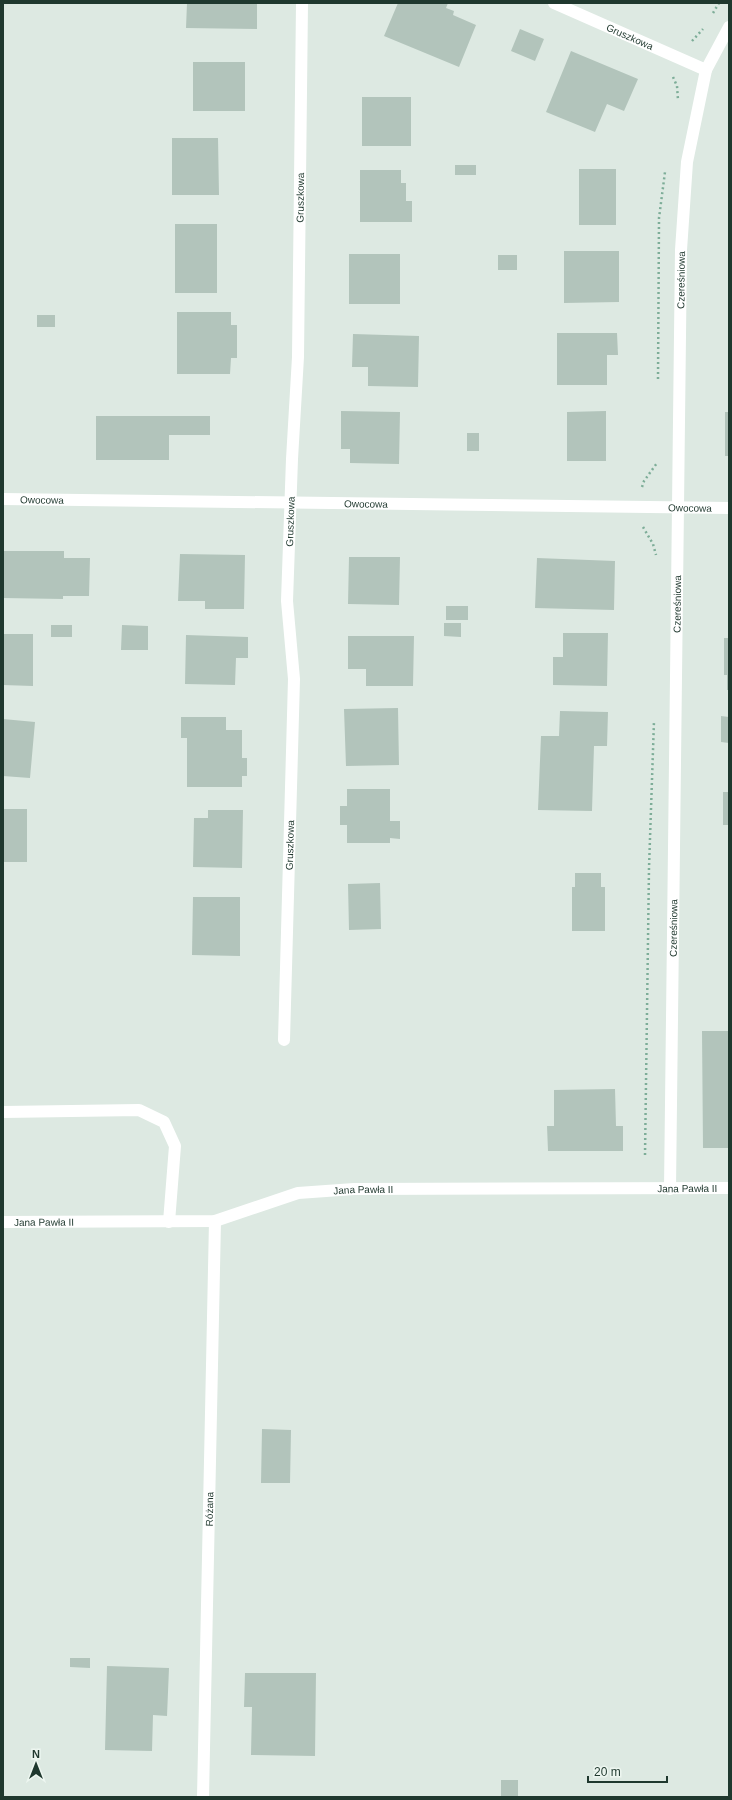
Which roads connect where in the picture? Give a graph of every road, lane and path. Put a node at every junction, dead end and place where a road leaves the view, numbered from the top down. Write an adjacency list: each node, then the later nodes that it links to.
1 (302, 3): 6 (street, Gruszkowa)
2 (554, 3): 4 (street, Gruszkowa)
3 (729, 28): 4 (street, Czereśniowa)
4 (706, 70): 7 (street, Czereśniowa)
5 (3, 499): 6 (street, Owocowa)
6 (291, 502): 7 (street, Owocowa); 9 (street, Gruszkowa)
7 (677, 507): 8 (street, Owocowa); 11 (street, Czereśniowa)
8 (729, 508)
9 (284, 1040)
10 (3, 1112): 15 (street)
11 (670, 1188): 12 (street, Jana Pawła II); 13 (street, Jana Pawła II)
12 (729, 1188)
13 (215, 1221): 15 (street, Jana Pawła II); 16 (street, Różana)
14 (3, 1222): 15 (street, Jana Pawła II)
15 (169, 1222)
16 (203, 1797)

